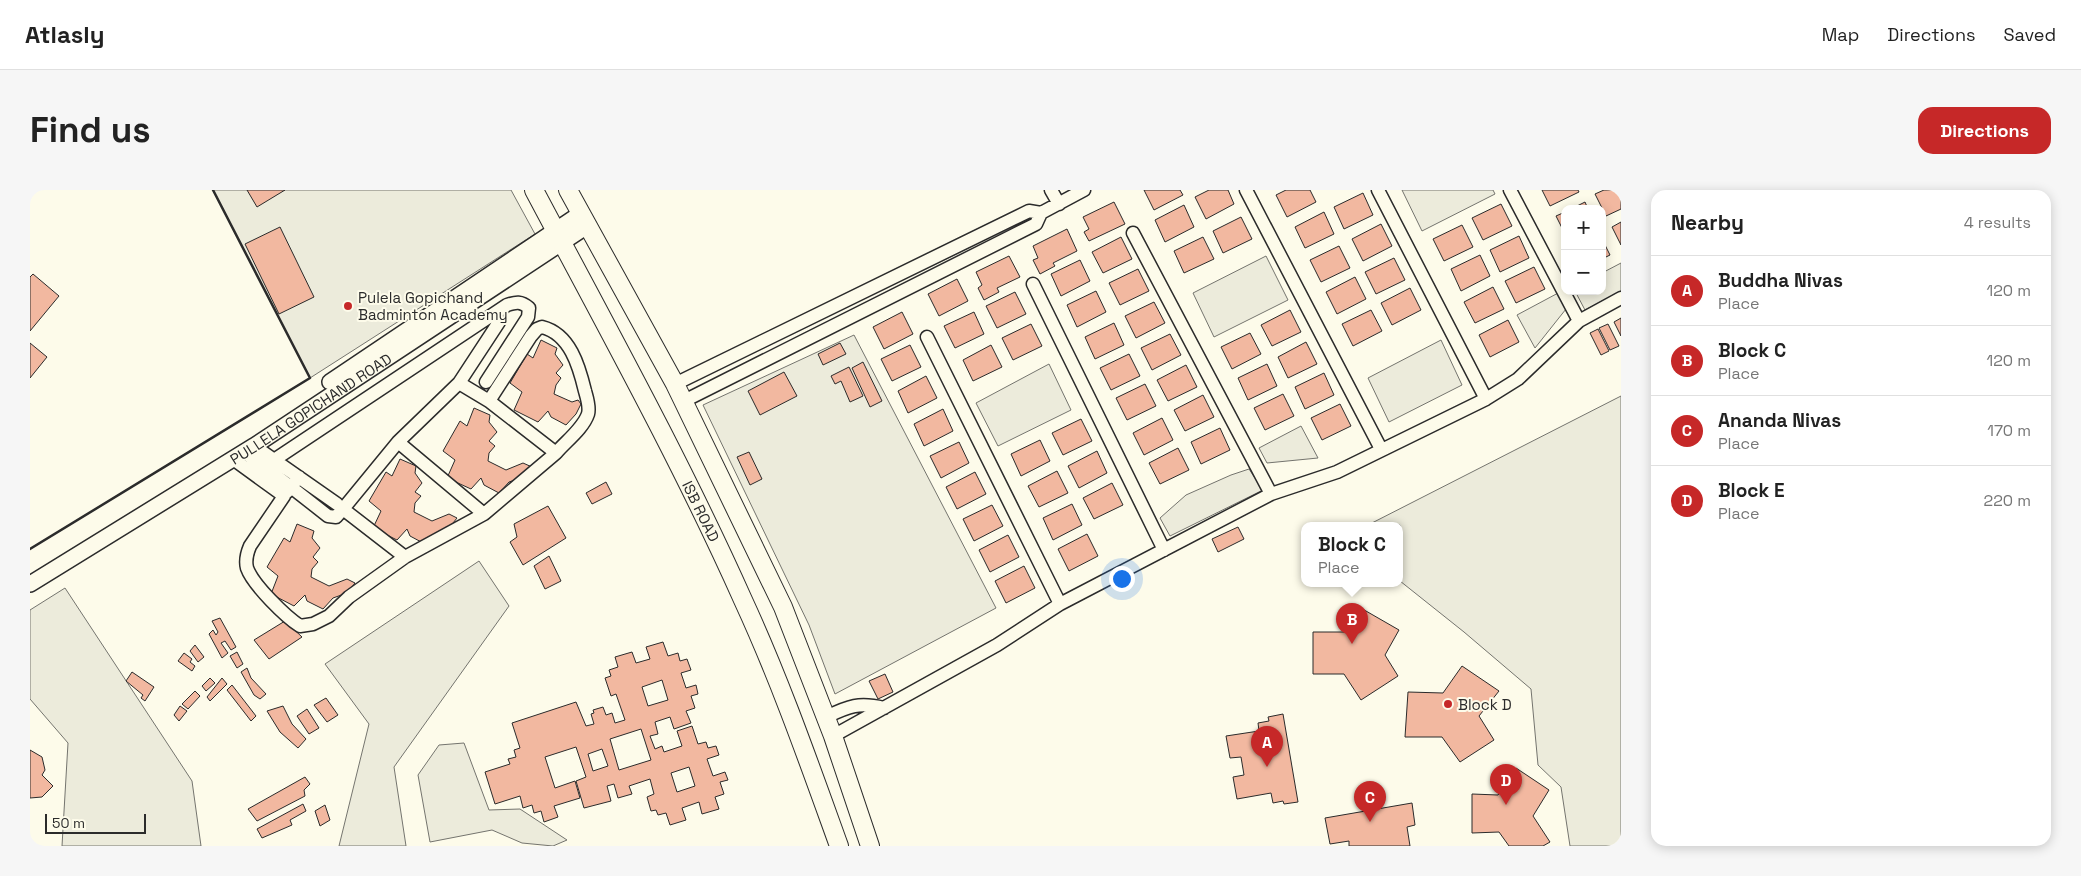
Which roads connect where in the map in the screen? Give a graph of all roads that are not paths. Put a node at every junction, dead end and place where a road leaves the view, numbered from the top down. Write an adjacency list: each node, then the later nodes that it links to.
1 (534, 190): 12 (main road, ISB ROAD)
2 (568, 190): 10 (main road)
3 (1051, 190): 8 (street)
4 (1084, 190): 8 (street)
5 (1246, 190): 26 (street)
6 (1378, 190): 22 (street)
7 (1510, 190): 16 (street)
8 (1059, 204): 9 (street)
9 (1041, 213): 21 (street); 24 (street)
10 (583, 220): 12 (street, PULLELA GOPICHAND ROAD); 21 (main road)
11 (1133, 233): 31 (street)
12 (559, 237): 18 (street, PULLELA GOPICHAND ROAD); 42 (main road, ISB ROAD)
13 (1034, 284): 34 (street)
14 (1621, 298): 16 (street)
15 (494, 314): 19 (street); 20 (street); 29 (street)
16 (1579, 321): 22 (street)
17 (927, 338): 38 (street)
18 (340, 382): 28 (street, PULLELA GOPICHAND ROAD); 28 (street, PULLELA GOPICHAND ROAD)
19 (486, 382)
20 (459, 383): 23 (street); 25 (street)
21 (675, 384): 24 (main road)
22 (1486, 399): 26 (street)
23 (490, 401): 27 (street); 27 (street)
24 (682, 402): 40 (main road)
25 (398, 442): 32 (street); 33 (street)
26 (1380, 449): 31 (street)
27 (556, 454): 33 (street)
28 (236, 456): 29 (street); 30 (street); 36 (street, PULLELA GOPICHAND ROAD); 37 (street, PULLELA GOPICHAND ROAD)
29 (274, 460): 30 (street)
30 (291, 487): 32 (street); 35 (street)
31 (1271, 494): 34 (street)
32 (340, 506): 35 (street)
33 (484, 514): 35 (street)
34 (1164, 550): 38 (street)
35 (405, 557)
36 (30, 575)
37 (30, 584)
38 (1060, 604): 39 (street)
39 (884, 708): 40 (street); 41 (street)
40 (826, 717): 41 (main road)
41 (833, 736): 43 (main road)
42 (839, 846)
43 (870, 846)

